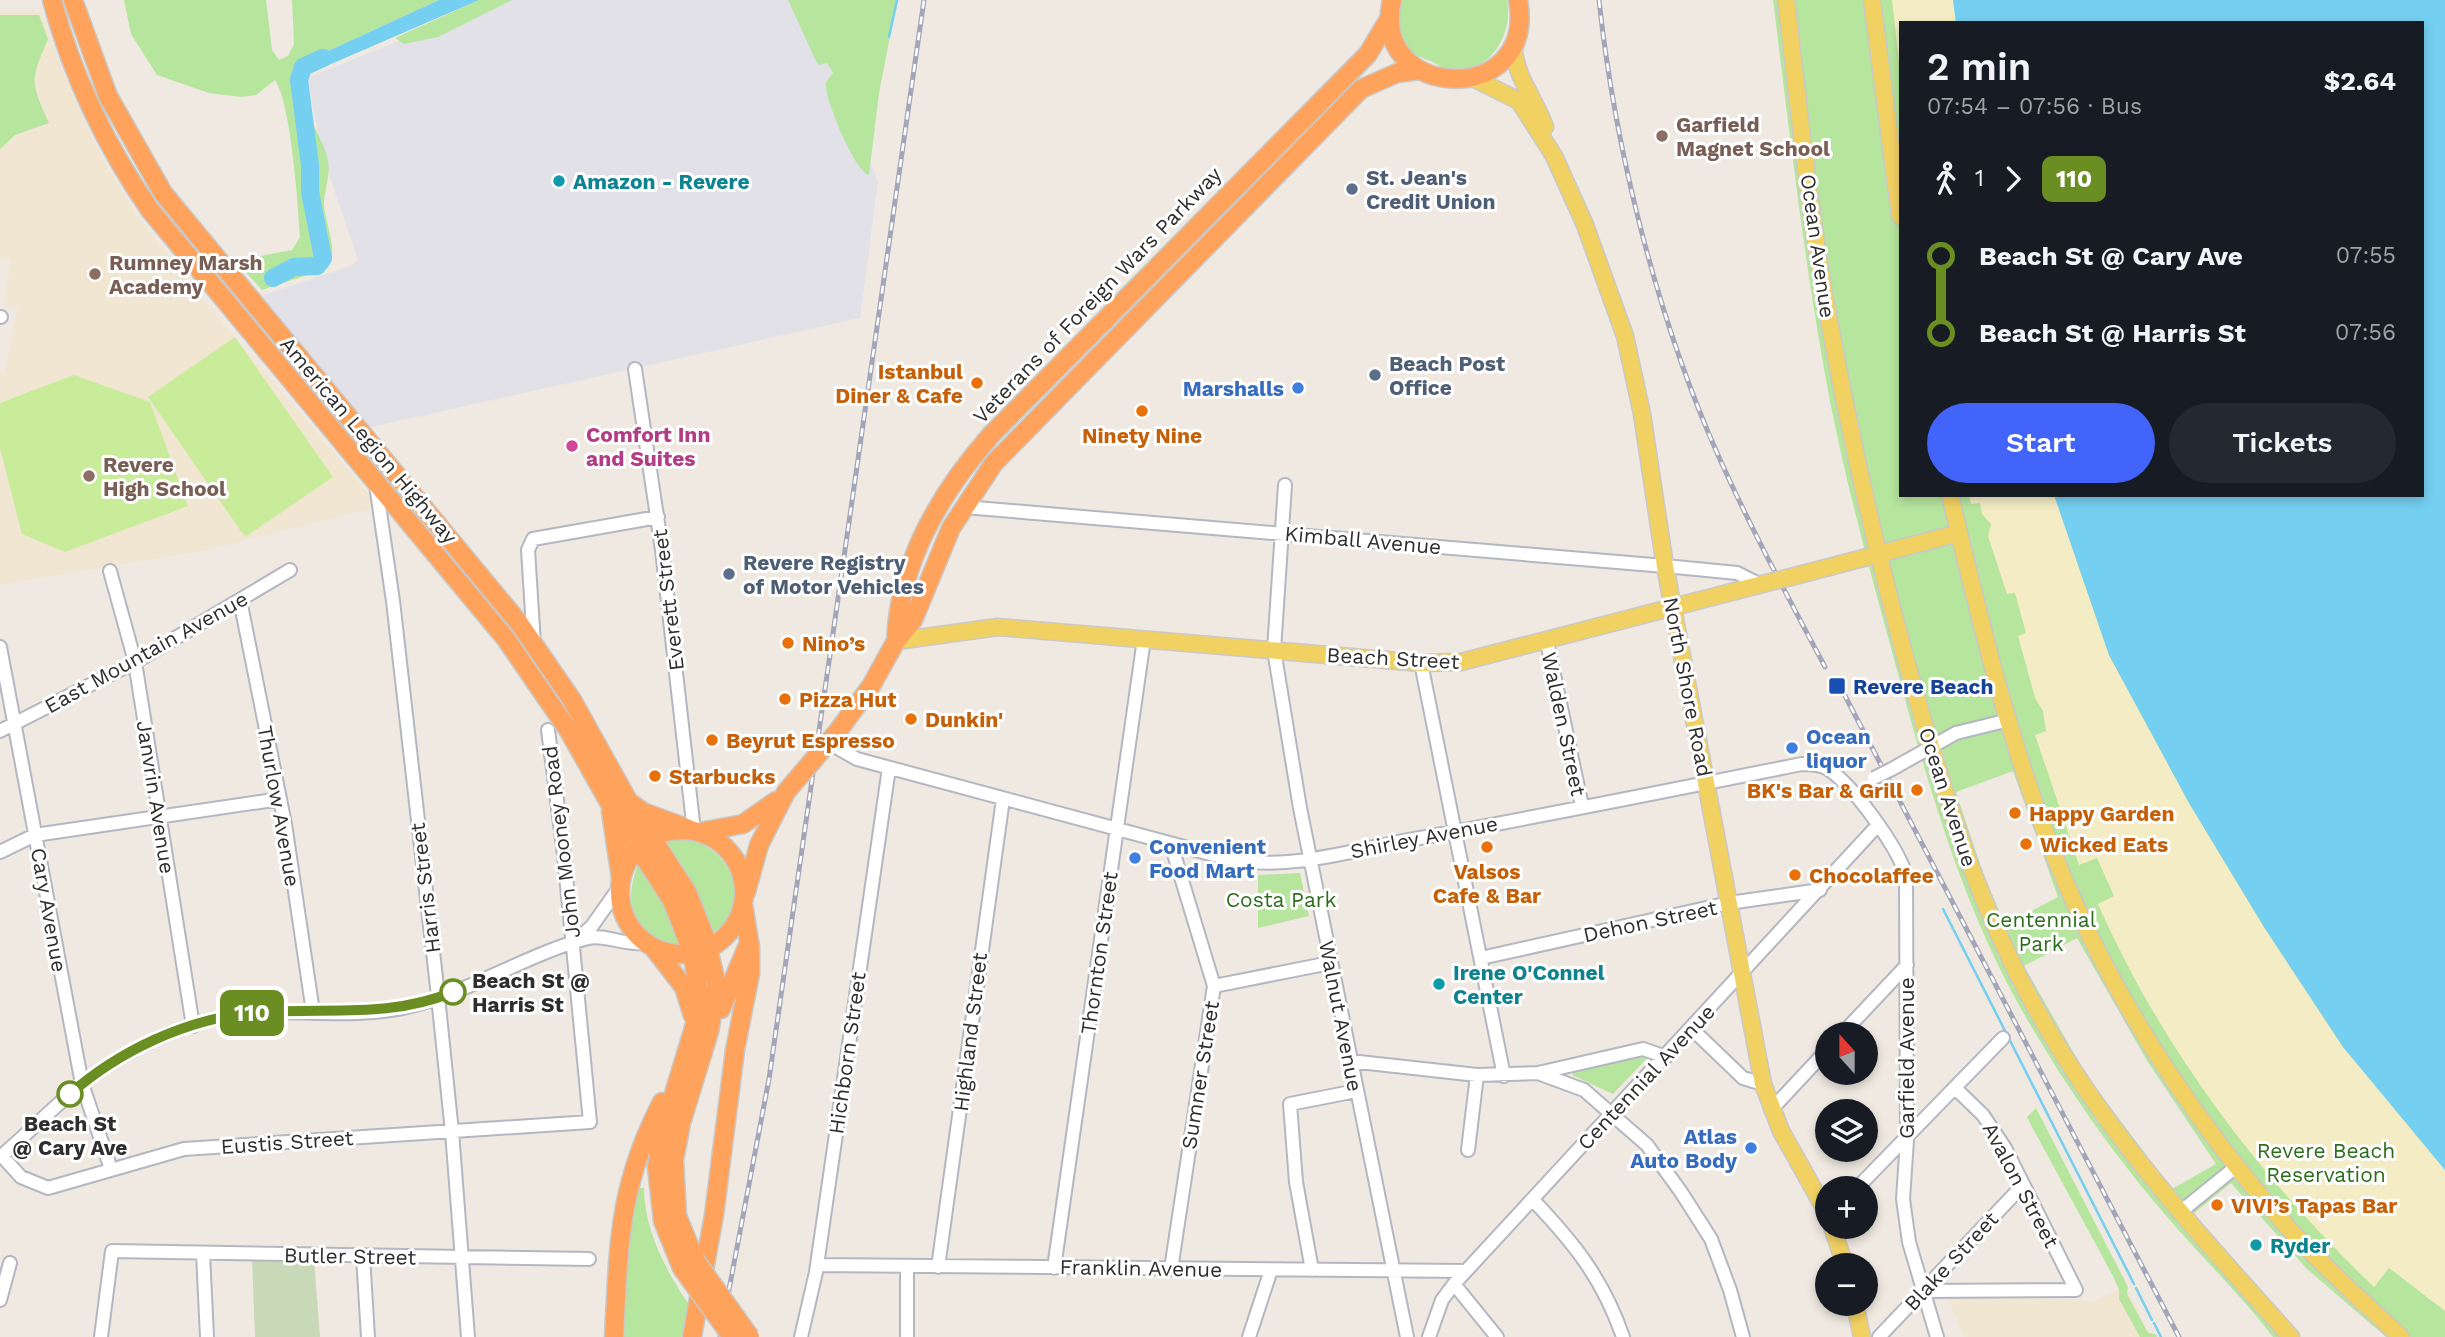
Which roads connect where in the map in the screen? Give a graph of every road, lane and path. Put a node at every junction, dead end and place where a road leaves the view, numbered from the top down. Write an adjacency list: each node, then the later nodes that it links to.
1 (52, 0): 13 (highway, American Legion Highway)
2 (73, 0): 30 (highway, American Legion Highway)
3 (1518, 0): 7 (highway)
4 (1786, 0): 20 (main road, Ocean Avenue)
5 (1872, 0): 11 (main road)
6 (1391, 8): 8 (highway); 28 (highway, Veterans of Foreign Wars Parkway)
7 (1513, 45): 9 (highway); 10 (main road, North Shore Road)
8 (1420, 70): 9 (highway); 16 (highway, Veterans of Foreign Wars Parkway)
9 (1473, 78): 10 (main road, North Shore Road)
10 (1554, 156): 21 (main road, North Shore Road)
11 (1899, 208)
12 (635, 369): 17 (street, Everett Street)
13 (375, 483): 45 (highway, American Legion Highway); 73 (street, Harris Street)
14 (1285, 485): 18 (street, Walnut Avenue)
15 (1950, 497): 19 (main road)
16 (964, 507): 18 (street, Kimball Avenue); 28 (highway, Veterans of Foreign Wars Parkway)
17 (658, 517): 30 (street); 53 (street, Everett Street)
18 (1281, 533): 21 (street, Kimball Avenue); 32 (street, Walnut Avenue)
19 (1959, 533): 20 (main road, Beach Street); 35 (main road)
20 (1878, 554): 24 (main road, Beach Street, bridge); 40 (main road, Ocean Avenue)
21 (1665, 566): 24 (street, Kimball Avenue); 26 (main road, North Shore Road)
22 (290, 570): 25 (street, East Mountain Avenue)
23 (110, 571): 33 (street, Janvrin Avenue)
24 (1767, 582): 26 (main road, Beach Street)
25 (240, 600): 33 (street, East Mountain Avenue); 47 (street, Thurlow Avenue)
26 (1673, 608): 29 (main road, Beach Street); 42 (main road, North Shore Road)
27 (1144, 639): 28 (main road, Beach Street); 32 (main road, Beach Street); 52 (street, Thornton Street)
28 (896, 640): 39 (highway, Veterans of Foreign Wars Parkway)
29 (1547, 642): 34 (main road, Beach Street); 49 (street, Walden Street)
30 (534, 644): 46 (highway, American Legion Highway)
31 (0, 647): 36 (street, Cary Avenue)
32 (1274, 650): 34 (main road, Beach Street); 59 (street, Walnut Avenue)
33 (135, 662): 36 (street, East Mountain Avenue); 50 (street, Janvrin Avenue)
34 (1421, 663): 54 (street)
35 (2009, 720): 40 (street); 98 (main road)
36 (13, 725): 38 (street, East Mountain Avenue); 55 (street, Cary Avenue)
37 (548, 730): 65 (street, John Mooney Road)
38 (0, 731)
39 (833, 740): 41 (street, Shirley Avenue); 44 (highway, Veterans of Foreign Wars Parkway, bridge)
40 (1931, 748): 43 (street, bridge); 104 (main road, Ocean Avenue)
41 (889, 768): 48 (street, Shirley Avenue); 111 (street, Hichborn Street)
42 (1706, 783): 43 (street, Shirley Avenue); 49 (street, Shirley Avenue); 63 (main road, North Shore Road)
43 (1854, 790): 51 (street, Garfield Avenue)
44 (786, 792): 53 (highway, Veterans of Foreign Wars Parkway); 62 (highway, Veterans of Foreign Wars Parkway)
45 (606, 796): 56 (highway, American Legion Highway); 60 (highway)
46 (626, 797): 53 (highway); 56 (highway, American Legion Highway)
47 (280, 799): 50 (street); 74 (street, Thurlow Avenue)
48 (1003, 799): 52 (street, Shirley Avenue); 113 (street, Highland Street)
49 (1582, 806): 54 (street, Shirley Avenue)
50 (159, 815): 55 (street); 76 (street, Janvrin Avenue)
51 (1877, 826): 61 (street, Centennial Avenue); 70 (street, Garfield Avenue)
52 (1118, 829): 57 (street, Shirley Avenue); 114 (street, Thornton Street)
53 (695, 831): 56 (highway, Veterans of Foreign Wars Parkway); 62 (highway)
54 (1455, 832): 59 (street, Shirley Avenue); 68 (street)
55 (36, 835): 58 (street); 87 (street, Cary Avenue)
56 (646, 843): 60 (highway); 67 (highway, American Legion Highway)
57 (1171, 844): 59 (street, Shirley Avenue); 72 (street, Sumner Street)
58 (0, 852)
59 (1310, 858): 69 (street, Walnut Avenue)
60 (621, 883): 65 (street); 66 (highway)
61 (1820, 890): 63 (street, Dehon Street); 71 (street, Centennial Avenue)
62 (743, 903): 64 (highway); 67 (highway)
63 (1729, 903): 68 (street, Dehon Street); 71 (main road, North Shore Road)
64 (750, 940): 81 (highway); 129 (highway)
65 (573, 942): 66 (street); 73 (street); 93 (street, John Mooney Road)
66 (650, 944): 67 (highway); 78 (highway)
67 (700, 950): 78 (highway); 81 (highway)
68 (1480, 958): 86 (street)
69 (1330, 963): 72 (street); 82 (street, Walnut Avenue)
70 (1907, 965): 75 (street); 95 (street, Garfield Avenue)
71 (1742, 972): 77 (street, Centennial Avenue); 88 (main road, North Shore Road)
72 (1214, 986): 115 (street, Sumner Street)
73 (438, 998): 74 (street); 94 (street, Harris Street)
74 (313, 1012): 76 (street)
75 (1853, 1022)
76 (193, 1026): 87 (street)
77 (1692, 1028): 80 (street, Centennial Avenue); 88 (street)
78 (693, 1032): 81 (highway)
79 (2003, 1038): 89 (street)
80 (1666, 1057): 84 (street); 92 (street, Centennial Avenue)
81 (693, 1060): 110 (highway); 128 (highway)
82 (1350, 1060): 85 (street); 90 (street, Walnut Avenue)
83 (1815, 1063): 91 (street)
84 (1538, 1073): 86 (street); 92 (street)
85 (1477, 1075): 86 (street); 96 (street)
86 (1504, 1076)
87 (82, 1084): 97 (street); 99 (street, Cary Avenue)
88 (1763, 1084): 91 (main road, North Shore Road)
89 (1955, 1088): 95 (street); 101 (street, Avalon Street)
90 (1356, 1091): 117 (street); 118 (street, Walnut Avenue)
91 (1771, 1110): 102 (main road, North Shore Road)
92 (1613, 1112): 103 (street, Centennial Avenue); 139 (street)
93 (590, 1122): 94 (street, Eustis Street)
94 (452, 1132): 99 (street, Eustis Street); 107 (street, Harris Street)
95 (1907, 1140): 100 (street); 121 (street, Garfield Avenue)
96 (1468, 1150)
97 (1, 1157): 99 (street, Eustis Street)
98 (2237, 1166): 104 (street); 144 (main road)
99 (111, 1169)
100 (1870, 1176)
101 (2023, 1185): 121 (street, Blake Street); 121 (street, Avalon Street)
102 (1815, 1191)
103 (1533, 1200): 119 (street, Centennial Avenue); 138 (street)
104 (2179, 1213): 143 (main road, Ocean Avenue)
105 (203, 1253): 106 (street, Butler Street); 124 (street, Butler Street); 125 (street)
106 (363, 1256): 107 (street, Butler Street); 126 (street)
107 (461, 1259): 108 (street, Butler Street); 127 (street, Harris Street)
108 (589, 1259)
109 (9, 1264): 122 (street)
110 (689, 1264): 130 (highway, bridge); 131 (highway, bridge)
111 (817, 1265): 112 (street, Franklin Avenue); 132 (street, Hichborn Street)
112 (907, 1266): 113 (street, Franklin Avenue); 133 (street)
113 (938, 1266): 114 (street, Franklin Avenue)
114 (1054, 1268): 115 (street, Franklin Avenue)
115 (1171, 1269): 116 (street, Franklin Avenue)
116 (1271, 1270): 117 (street, Franklin Avenue); 134 (street)
117 (1312, 1270): 118 (street, Franklin Avenue)
118 (1392, 1271): 119 (street, Franklin Avenue); 135 (street, Walnut Avenue)
119 (1466, 1272): 120 (street, Centennial Avenue)
120 (1454, 1284): 136 (street, Centennial Avenue); 137 (street)
121 (1924, 1290): 141 (street, Blake Street); 142 (street, Garfield Avenue)
122 (0, 1300)
123 (1858, 1316): 140 (main road)
124 (101, 1337)
125 (207, 1337)
126 (368, 1337)
127 (468, 1337)
128 (614, 1337)
129 (692, 1337)
130 (732, 1337)
131 (750, 1337)
132 (801, 1337)
133 (907, 1337)
134 (1249, 1337)
135 (1406, 1337)
136 (1429, 1337)
137 (1497, 1337)
138 (1623, 1337)
139 (1743, 1337)
140 (1863, 1337)
141 (1879, 1337)
142 (1937, 1337)
143 (2291, 1337)
144 (2401, 1337)

